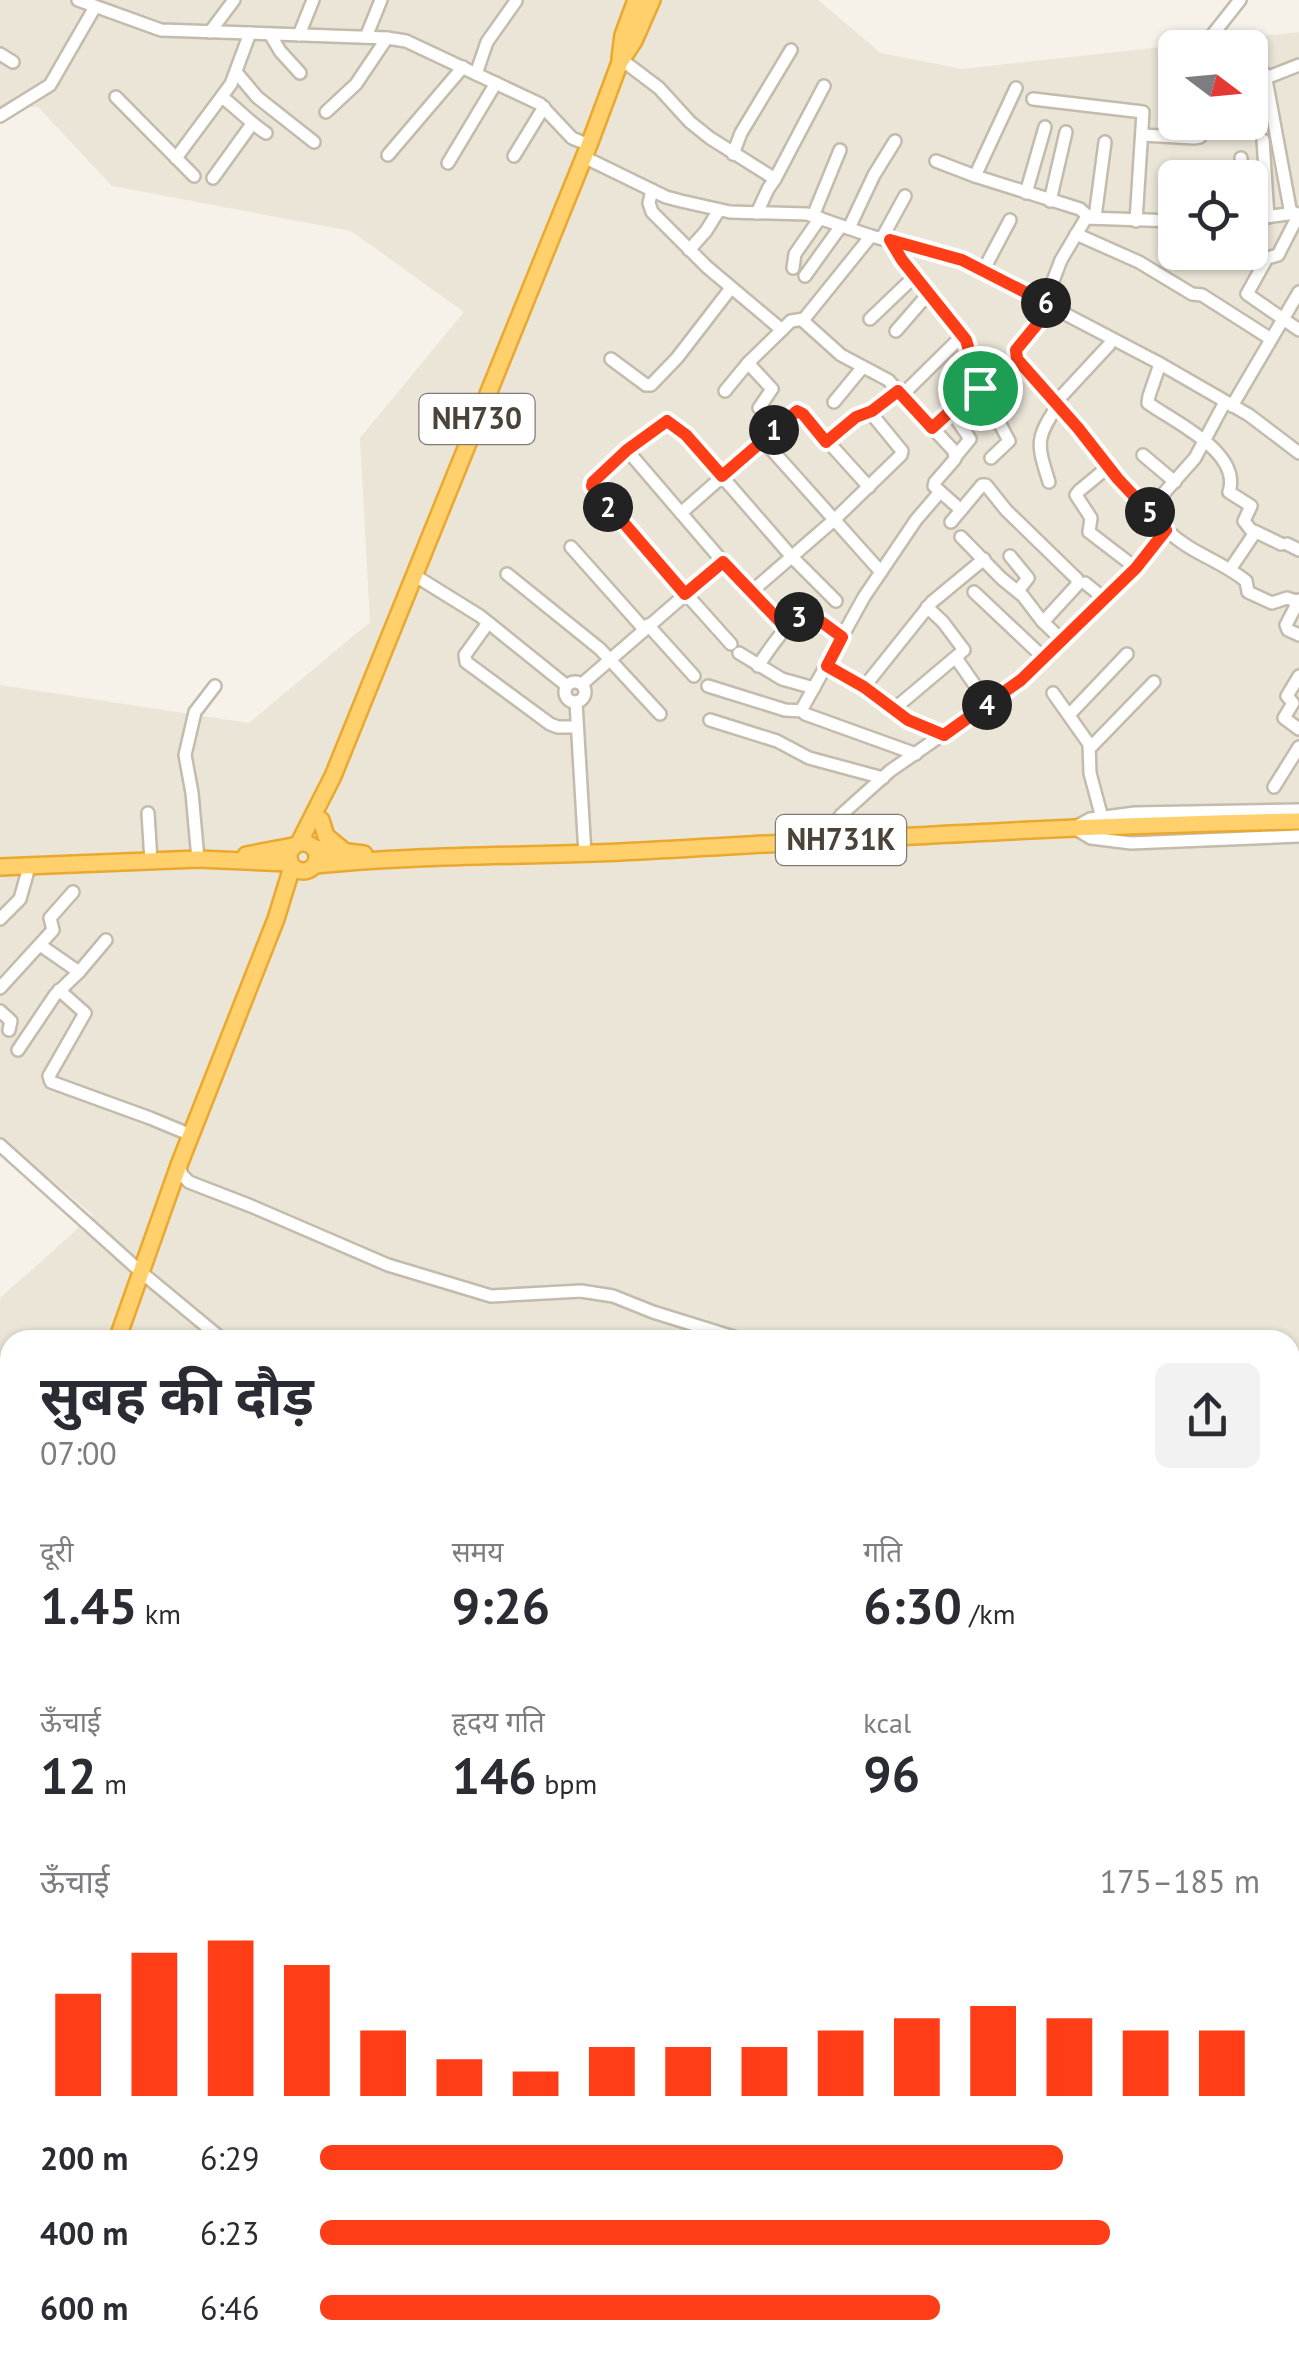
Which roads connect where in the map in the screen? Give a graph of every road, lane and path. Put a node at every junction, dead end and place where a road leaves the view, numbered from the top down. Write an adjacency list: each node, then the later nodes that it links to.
1 (78, 0): 9 (street)
2 (234, 0): 11 (street)
3 (313, 0): 14 (street)
4 (381, 0): 15 (street)
5 (636, 0): 19 (highway, NH730)
6 (652, 0): 19 (highway, NH730)
7 (1240, 0): 10 (street)
8 (516, 1): 25 (street)
9 (95, 7): 11 (street); 36 (street)
10 (1216, 30)
11 (210, 32): 12 (street)
12 (250, 33): 13 (street); 23 (street)
13 (270, 34): 14 (street); 24 (street)
14 (299, 35): 15 (street)
15 (366, 37): 16 (street)
16 (387, 38): 22 (street); 35 (street)
17 (791, 50): 49 (street)
18 (0, 54): 20 (street)
19 (620, 61): 48 (highway, NH730); 49 (street)
20 (13, 62)
21 (1299, 64): 26 (street)
22 (463, 68): 25 (street); 50 (street)
23 (236, 72): 32 (street); 45 (street)
24 (300, 73)
25 (476, 74): 27 (street)
26 (1268, 77)
27 (496, 83): 34 (street); 55 (street)
28 (824, 86): 59 (street)
29 (1268, 87): 66 (street)
30 (1016, 88): 57 (street)
31 (116, 97): 52 (street)
32 (222, 97): 37 (street); 52 (street)
33 (1032, 99): 41 (street)
34 (544, 107): 48 (street); 51 (street)
35 (326, 112)
36 (0, 116)
37 (252, 124): 40 (street); 58 (street)
38 (1045, 127): 61 (street)
39 (1066, 132): 63 (street)
40 (266, 133)
41 (1143, 134): 42 (street); 71 (street)
42 (1158, 135)
43 (1262, 140): 53 (street)
44 (894, 141): 73 (street)
45 (314, 142)
46 (1105, 142): 68 (street)
47 (840, 150): 67 (street)
48 (586, 152): 60 (street); 140 (highway, NH730)
49 (734, 154): 59 (street)
50 (388, 156)
51 (514, 156)
52 (176, 158): 56 (street)
53 (1264, 160)
54 (936, 161): 57 (street)
55 (448, 163)
56 (194, 176)
57 (975, 176): 61 (street)
58 (213, 178)
59 (775, 179): 65 (street)
60 (652, 190): 64 (street); 76 (street)
61 (1026, 193): 63 (street)
62 (906, 196): 75 (street)
63 (1050, 201): 68 (street)
64 (718, 210): 65 (street); 76 (street)
65 (757, 213): 67 (street)
66 (1296, 213): 69 (street); 87 (street)
67 (816, 217): 73 (street); 77 (street)
68 (1092, 217): 71 (street); 74 (street)
69 (1268, 217)
70 (1010, 220): 78 (street)
71 (1136, 221): 72 (street)
72 (1158, 222)
73 (845, 227): 75 (street); 79 (street)
74 (1076, 234): 84 (street); 92 (street)
75 (881, 238): 78 (street); 80 (street); 86 (street)
76 (689, 250): 81 (street)
77 (792, 268)
78 (983, 271): 84 (street)
79 (804, 276)
80 (915, 276): 83 (street); 85 (street)
81 (731, 288): 88 (street); 94 (street)
82 (1299, 292): 87 (street)
83 (929, 294): 90 (street); 91 (street)
84 (1048, 304): 96 (street); 102 (street)
85 (870, 319)
86 (802, 320): 88 (street); 97 (street)
87 (1282, 320): 89 (street); 92 (street)
88 (782, 330): 95 (street)
89 (1299, 330)
90 (896, 331)
91 (963, 335): 98 (street); 100 (street)
92 (1271, 339): 103 (street)
93 (1108, 345): 102 (street)
94 (611, 359)
95 (748, 363): 99 (street); 104 (street)
96 (1160, 364): 103 (street); 109 (street)
97 (862, 368): 100 (street); 101 (street)
98 (980, 388): 105 (street); 115 (street)
99 (725, 391)
100 (900, 393): 106 (street); 107 (street)
101 (834, 402)
102 (1057, 404): 116 (street); 118 (street)
103 (1228, 404): 109 (street); 112 (street)
104 (758, 408)
105 (951, 411): 107 (street); 114 (street)
106 (870, 412): 110 (street); 120 (street)
107 (932, 428): 114 (street)
108 (763, 440): 110 (street); 117 (street); 125 (street)
109 (1205, 441): 119 (street); 128 (street)
110 (826, 442): 120 (street)
111 (627, 450): 117 (street); 124 (street); 145 (street)
112 (1299, 453)
113 (1143, 455): 119 (street)
114 (956, 456): 121 (street)
115 (991, 458)
116 (1108, 467): 123 (street); 136 (street)
117 (722, 476): 124 (street); 132 (street)
118 (1049, 482)
119 (1175, 482): 123 (street)
120 (869, 487): 125 (street)
121 (940, 492): 122 (street); 138 (street)
122 (961, 510): 126 (street); 151 (street)
123 (1149, 510): 127 (street)
124 (681, 513): 135 (street)
125 (834, 520): 132 (street); 138 (street)
126 (951, 522)
127 (1166, 530): 136 (street); 137 (street)
128 (1254, 531): 130 (street); 137 (street)
129 (961, 537): 134 (street)
130 (1289, 546)
131 (571, 547): 152 (street)
132 (792, 556): 142 (street); 147 (street)
133 (1010, 556): 144 (street)
134 (984, 560): 144 (street); 149 (street)
135 (723, 562): 142 (street); 145 (street)
136 (1136, 568): 146 (street)
137 (1231, 568): 148 (street)
138 (882, 572): 155 (street)
139 (507, 574): 160 (street)
140 (414, 575): 150 (street); 186 (highway, NH730)
141 (1085, 583): 146 (street)
142 (751, 592): 153 (street)
143 (974, 592): 159 (street)
144 (1018, 592): 151 (street)
145 (685, 594): 152 (street); 161 (street)
146 (1104, 599): 156 (street)
147 (836, 601)
148 (1299, 602): 154 (street)
149 (927, 607): 158 (street); 170 (street)
150 (488, 622): 168 (street); 180 (street)
151 (1044, 622): 156 (street)
152 (646, 627): 160 (street); 163 (street)
153 (786, 628): 155 (street); 161 (street)
154 (1299, 636)
155 (842, 637): 162 (street)
156 (1062, 641): 159 (street)
157 (1127, 654): 178 (street)
158 (956, 658): 174 (street); 175 (street)
159 (1044, 658): 174 (street)
160 (608, 660): 166 (street); 177 (street)
161 (758, 666): 171 (street)
162 (827, 666): 170 (street); 171 (street)
163 (694, 676)
164 (1299, 676): 181 (street)
165 (1154, 682): 184 (street)
166 (582, 684): 168 (street); 173 (street)
167 (215, 686): 201 (street)
168 (567, 686): 173 (street)
169 (708, 686): 176 (street)
170 (864, 687): 175 (street)
171 (814, 688): 176 (street)
172 (1053, 693): 178 (street)
173 (576, 702): 180 (street)
174 (988, 704): 182 (street)
175 (894, 709): 182 (street)
176 (802, 711): 185 (street)
177 (660, 714)
178 (1069, 715): 184 (street)
179 (710, 720): 187 (street)
180 (577, 727): 198 (street)
181 (1299, 729)
182 (944, 735): 185 (street)
183 (1299, 744): 188 (street)
184 (1090, 748): 191 (street)
185 (916, 754): 187 (street)
186 (333, 776): 192 (highway, NH730); 199 (highway, NH730)
187 (883, 778): 196 (street)
188 (1274, 786)
189 (1299, 810): 191 (street)
190 (148, 813): 202 (street)
191 (1102, 818): 194 (street)
192 (321, 820): 197 (highway); 199 (highway, NH730)
193 (1299, 821): 194 (highway, NH731K)
194 (1074, 828): 195 (street); 196 (highway, NH731K)
195 (1299, 836)
196 (830, 841): 198 (highway, NH731K)
197 (343, 850): 199 (highway, NH731K); 200 (highway, NH731K)
198 (585, 854): 200 (highway, NH731K)
199 (303, 856): 200 (highway, NH731K); 201 (highway, NH731K); 215 (highway, NH730)
200 (382, 858)
201 (198, 859): 202 (highway, NH731K)
202 (151, 861): 203 (highway, NH731K)
203 (29, 867): 204 (highway, NH731K); 206 (street)
204 (0, 868)
205 (73, 892): 208 (street)
206 (0, 919)
207 (106, 940): 209 (street)
208 (40, 945): 209 (street); 210 (street)
209 (79, 972): 211 (street)
210 (0, 988)
211 (59, 990): 214 (street); 215 (street)
212 (0, 1011): 213 (street)
213 (8, 1030)
214 (18, 1050)
215 (191, 1135): 217 (highway, NH730)
216 (0, 1145): 220 (street)
217 (179, 1165): 218 (street); 219 (highway, NH730)
218 (205, 1190): 219 (street); 223 (street)
219 (169, 1193): 220 (highway, NH730)
220 (140, 1272): 221 (highway, NH730); 222 (street)
221 (120, 1330)
222 (211, 1330)
223 (711, 1330)

